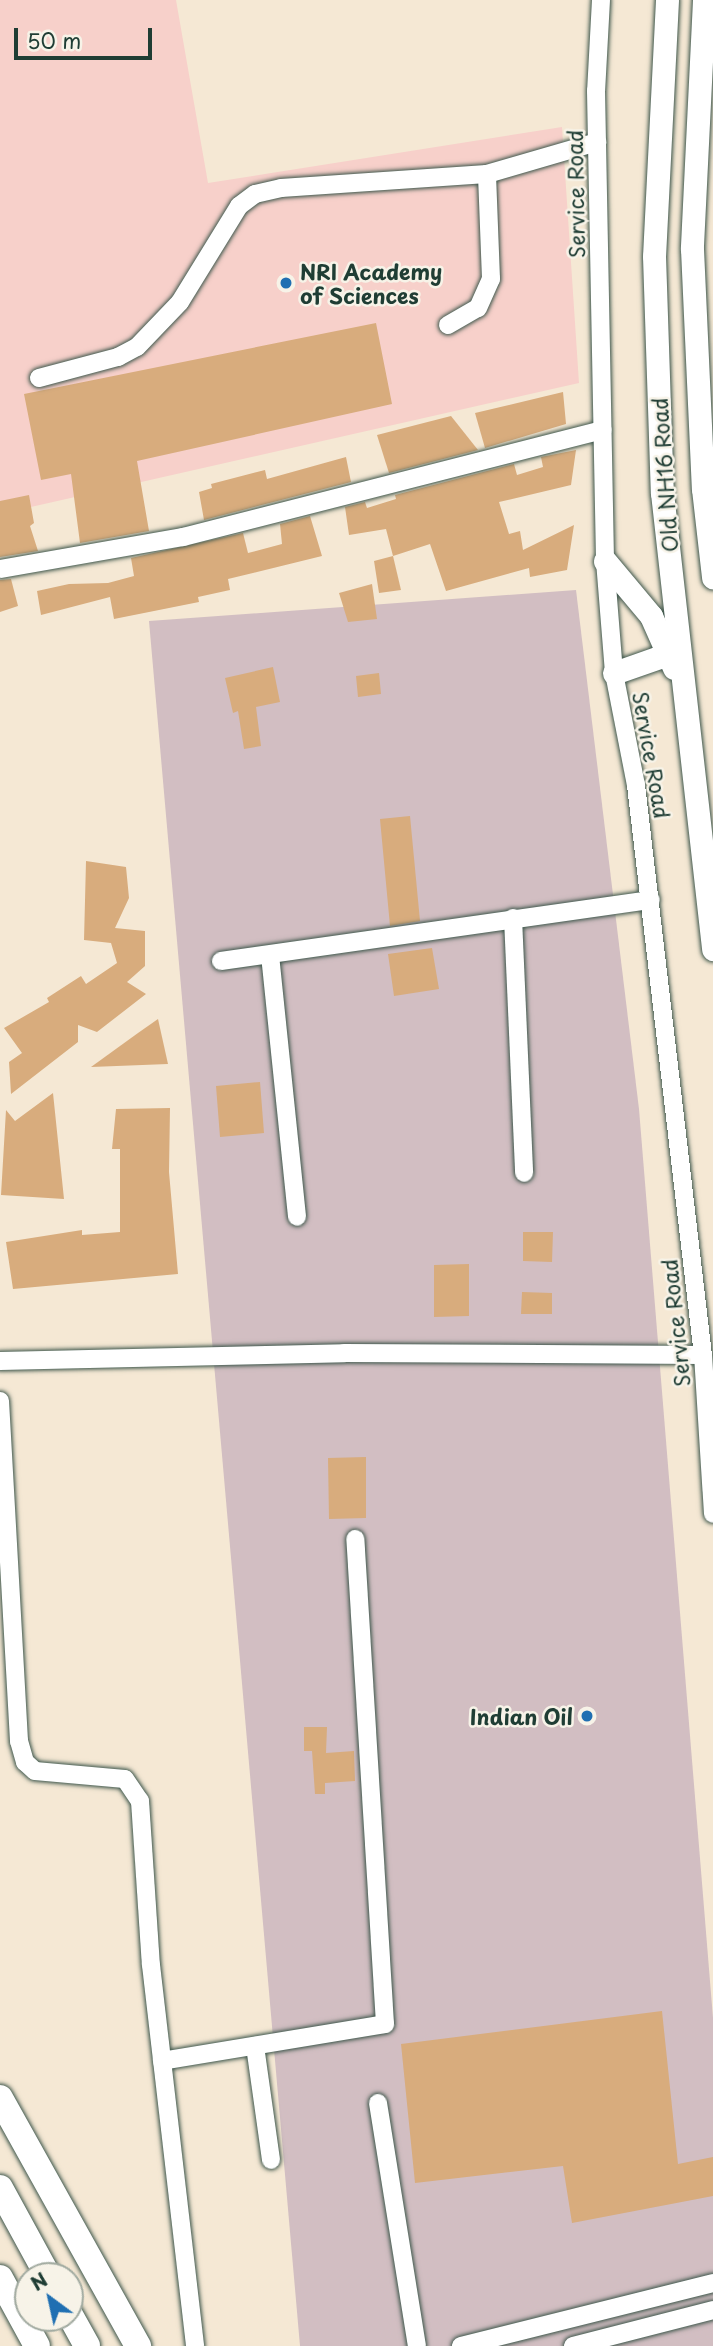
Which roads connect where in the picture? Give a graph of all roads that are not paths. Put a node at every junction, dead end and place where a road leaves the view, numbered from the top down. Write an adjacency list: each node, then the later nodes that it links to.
1 (601, 0): 4 (street, Service Road)
2 (667, 0): 14 (main road, Old NH16 Road)
3 (704, 0): 11 (main road, Old NH16 Road)
4 (597, 142): 5 (street); 8 (street, Service Road)
5 (487, 174): 6 (street); 7 (street)
6 (448, 325)
7 (39, 378)
8 (603, 430): 9 (street, Service Road); 10 (street)
9 (604, 561): 12 (main road); 13 (street, Service Road)
10 (0, 569)
11 (713, 577)
12 (668, 654): 13 (main road); 14 (main road)
13 (614, 673): 15 (street, Service Road)
14 (684, 691): 17 (main road, Old NH16 Road)
15 (651, 900): 16 (street); 22 (street, Service Road)
16 (513, 918): 18 (street); 20 (street)
17 (713, 949)
18 (270, 955): 19 (street); 21 (street)
19 (221, 961)
20 (524, 1173)
21 (297, 1217)
22 (703, 1355): 23 (street); 25 (street, Service Road)
23 (0, 1361)
24 (0, 1401): 28 (street)
25 (713, 1514)
26 (355, 1539): 27 (street)
27 (255, 2046): 28 (street); 31 (street)
28 (162, 2061): 39 (street)
29 (0, 2098): 38 (highway)
30 (378, 2103): 40 (street)
31 (271, 2160)
32 (0, 2188): 33 (highway)
33 (40, 2262)
34 (0, 2278): 37 (highway)
35 (713, 2283): 41 (street)
36 (713, 2310): 42 (street)
37 (37, 2346)
38 (138, 2346)
39 (195, 2346)
40 (417, 2346)
41 (461, 2346)
42 (573, 2346)

